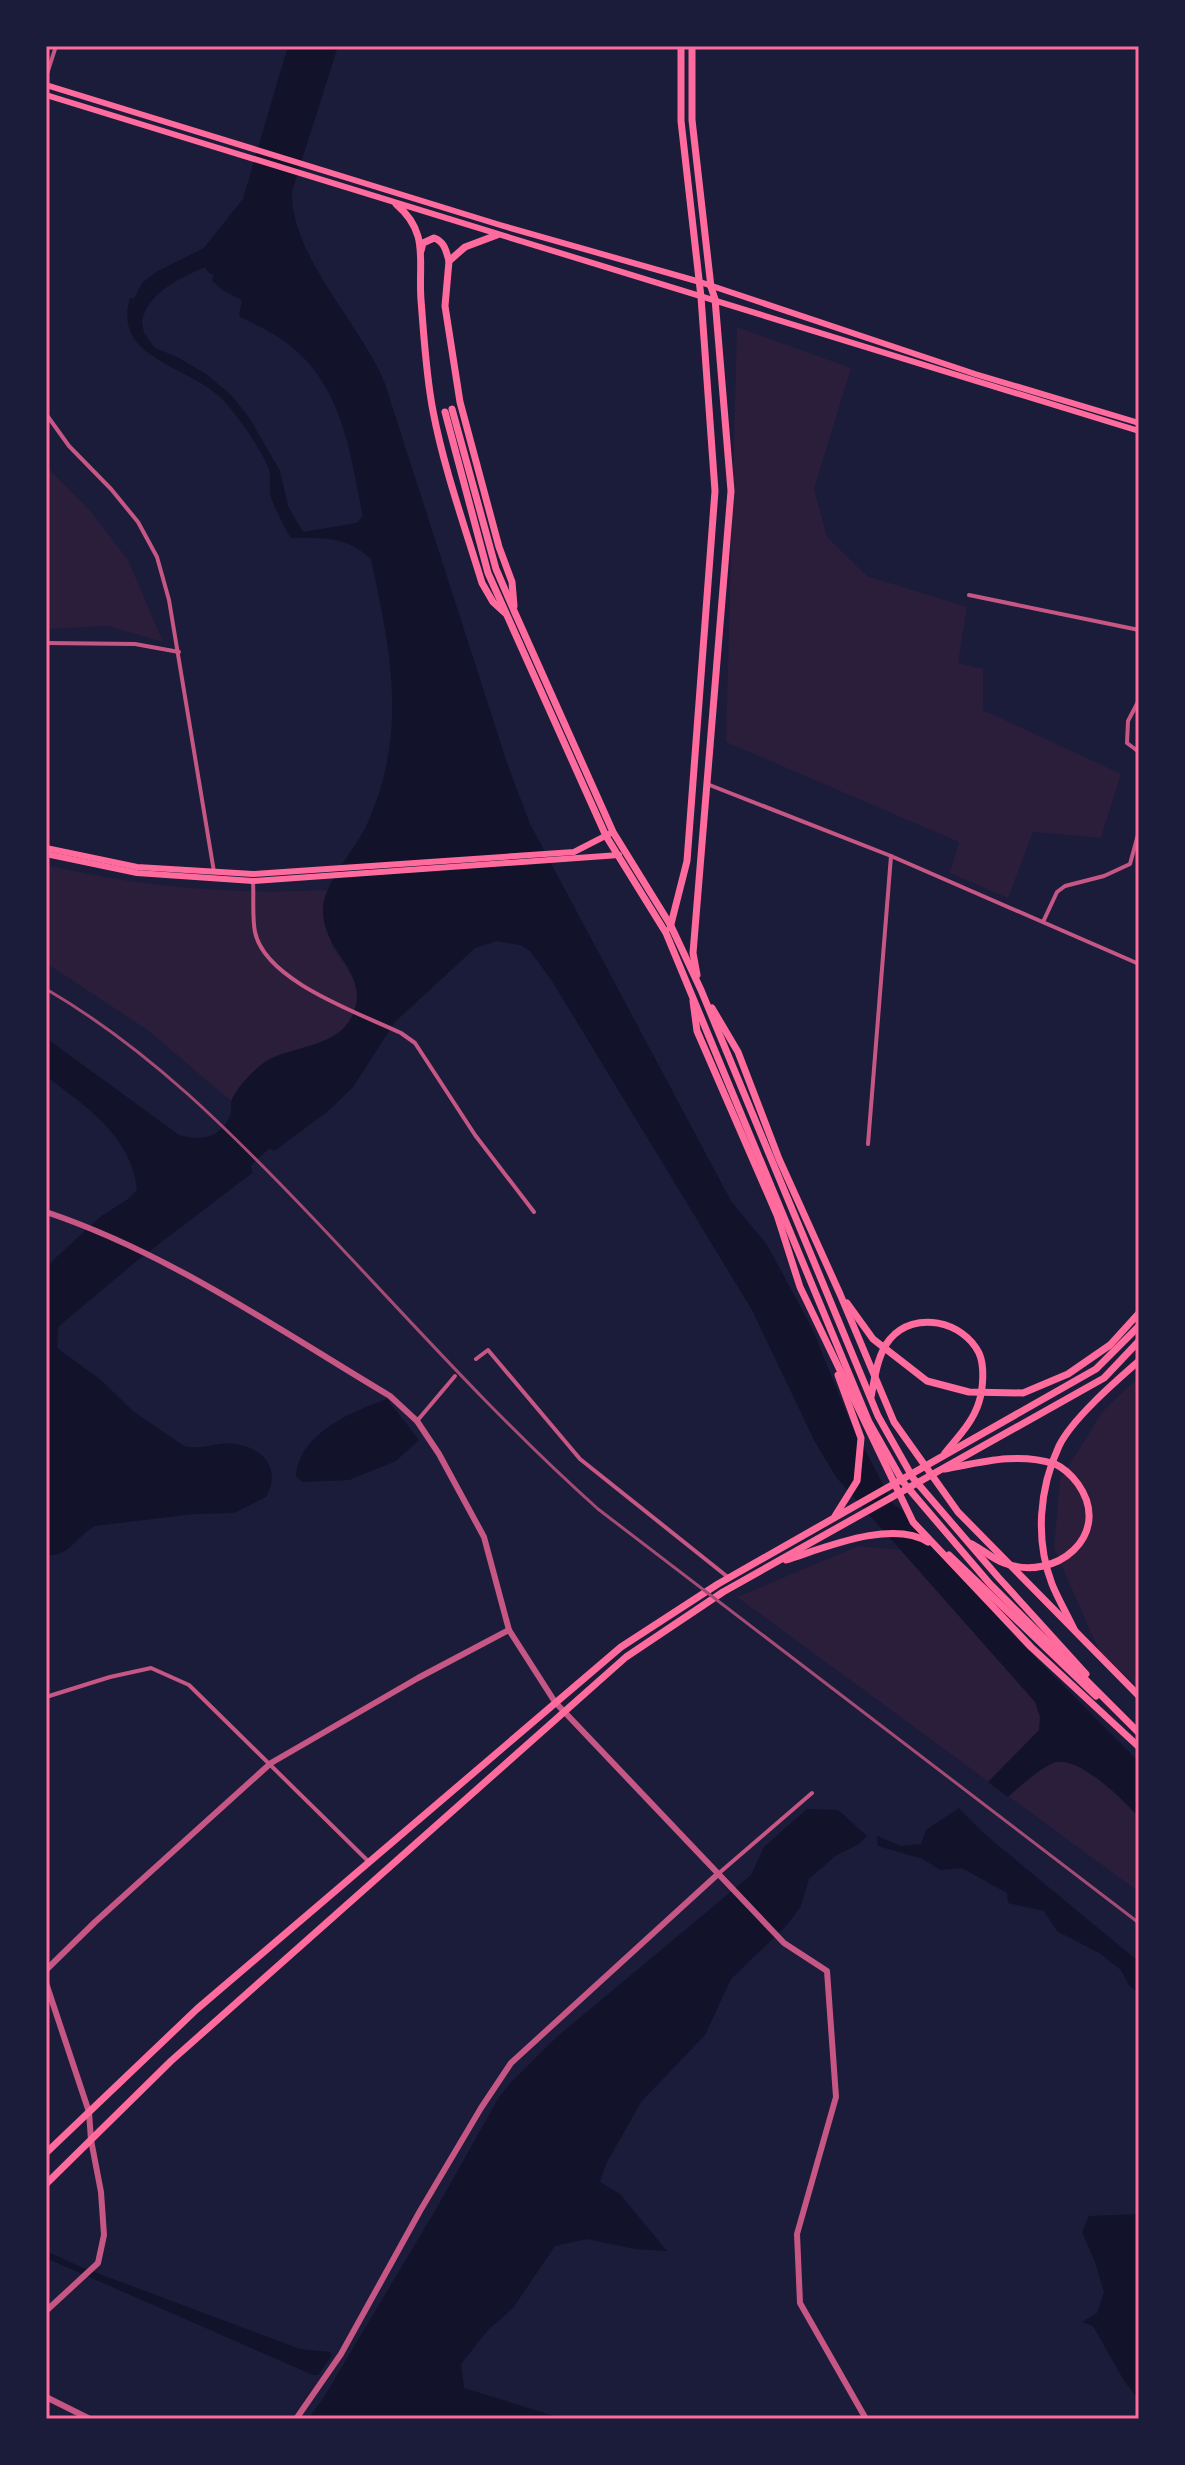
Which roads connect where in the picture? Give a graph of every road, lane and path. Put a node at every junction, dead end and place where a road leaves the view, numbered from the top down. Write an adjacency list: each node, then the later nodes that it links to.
1 (56, 46): 4 (street)
2 (681, 46): 11 (main road)
3 (692, 46): 12 (main road)
4 (46, 77)
5 (46, 85): 11 (main road)
6 (46, 95): 7 (main road)
7 (396, 204): 8 (main road); 9 (main road)
8 (497, 235): 10 (main road); 13 (main road)
9 (420, 253): 10 (main road); 20 (main road)
10 (449, 261): 20 (main road)
11 (700, 282): 12 (main road); 13 (main road)
12 (711, 287): 14 (main road); 17 (main road)
13 (701, 297): 14 (main road); 36 (main road)
14 (715, 299): 18 (main road); 26 (main road)
15 (448, 410): 20 (main road)
16 (46, 414): 23 (street)
17 (1139, 423)
18 (1139, 431)
19 (969, 595): 21 (street)
20 (511, 614): 28 (main road)
21 (1139, 630)
22 (46, 643): 23 (street)
23 (179, 652): 33 (street)
24 (1139, 700): 25 (street)
25 (1139, 752)
26 (707, 784): 32 (street); 38 (main road)
27 (1139, 831): 35 (street)
28 (610, 834): 30 (main road); 31 (main road)
29 (46, 851): 33 (main road); 34 (main road)
30 (575, 855): 31 (main road); 34 (main road)
31 (623, 855): 36 (main road)
32 (891, 856): 35 (street); 40 (street)
33 (214, 872): 34 (main road)
34 (253, 878): 43 (street)
35 (1043, 923): 37 (street)
36 (668, 929): 38 (main road)
37 (1139, 964)
38 (697, 989): 39 (main road); 44 (main road); 66 (main road)
39 (719, 1048): 41 (main road); 51 (main road)
40 (868, 1144)
41 (776, 1196): 55 (main road); 65 (main road)
42 (46, 1212): 52 (street)
43 (534, 1212)
44 (840, 1294): 45 (main road); 60 (main road)
45 (1139, 1313)
46 (1139, 1326): 53 (main road)
47 (1139, 1341): 54 (main road)
48 (476, 1359): 58 (street)
49 (1139, 1361): 60 (main road)
50 (455, 1376): 52 (street)
51 (871, 1399): 53 (main road); 56 (main road)
52 (417, 1421): 59 (street)
53 (941, 1457): 55 (main road)
54 (939, 1471): 56 (main road); 57 (main road)
55 (834, 1518): 58 (main road)
56 (968, 1541): 65 (main road)
57 (768, 1566): 64 (main road); 65 (main road)
58 (729, 1578): 63 (main road)
59 (509, 1630): 63 (street); 67 (street)
60 (1076, 1634): 61 (main road)
61 (1139, 1696)
62 (46, 1697): 67 (street)
63 (555, 1702): 64 (street); 69 (main road)
64 (565, 1712): 70 (street); 74 (main road)
65 (1139, 1733)
66 (1139, 1747)
67 (271, 1763): 69 (street); 71 (street)
68 (812, 1793): 70 (street)
69 (369, 1862): 73 (main road)
70 (718, 1874): 80 (street); 81 (street)
71 (46, 1970)
72 (46, 1983): 73 (street)
73 (89, 2112): 74 (street); 75 (main road)
74 (91, 2140): 76 (main road); 77 (street)
75 (46, 2153)
76 (46, 2184)
77 (46, 2311)
78 (46, 2397): 79 (street)
79 (90, 2419)
80 (296, 2419)
81 (866, 2419)

